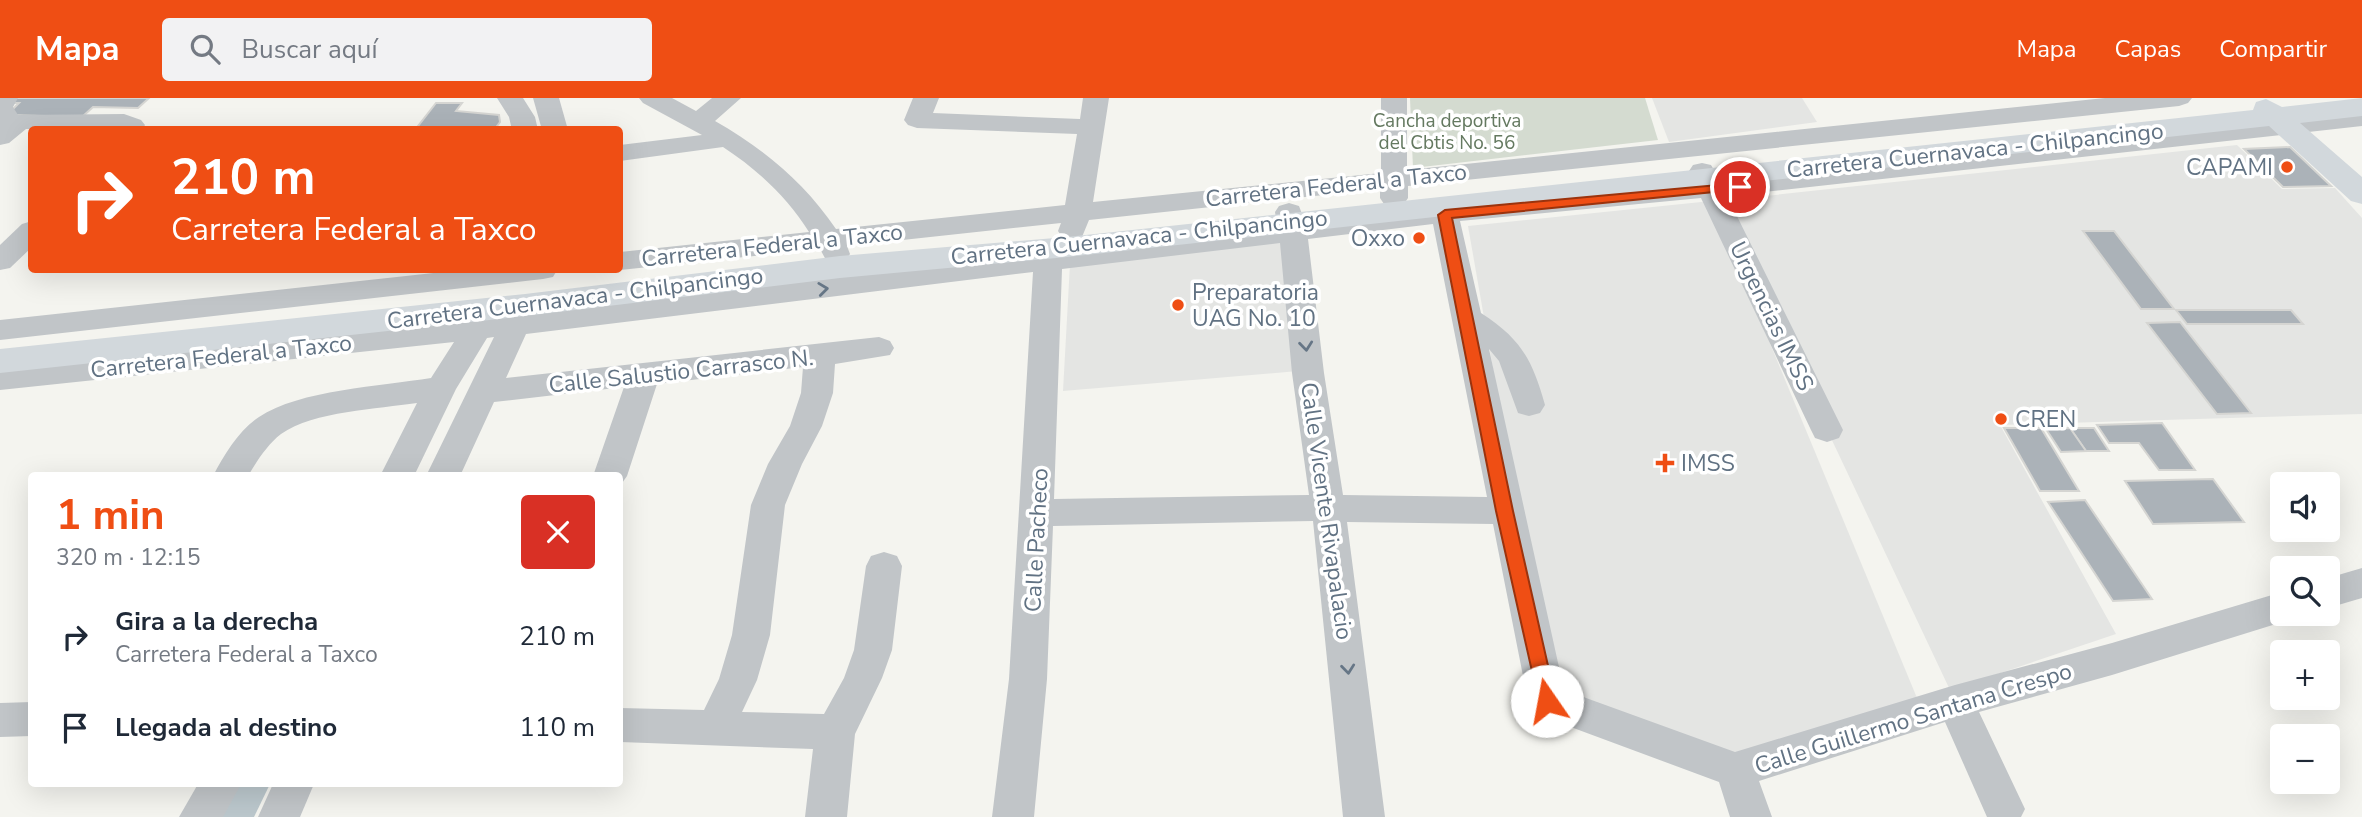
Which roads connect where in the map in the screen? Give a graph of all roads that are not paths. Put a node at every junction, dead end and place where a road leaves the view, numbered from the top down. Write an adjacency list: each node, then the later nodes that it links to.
1 (5, 98): 20 (street)
2 (510, 98): 16 (street)
3 (545, 98): 17 (street)
4 (652, 98): 14 (street)
5 (727, 98): 14 (street)
6 (1096, 98): 18 (street, Calle Pacheco)
7 (1394, 98): 26 (street)
8 (2179, 98): 19 (street)
9 (2307, 98): 12 (main road, Carretera Cuernavaca - Chilpancingo)
10 (2362, 107): 12 (main road, Carretera Cuernavaca - Chilpancingo)
11 (922, 109): 18 (street)
12 (2275, 116): 13 (street); 19 (main road, Carretera Cuernavaca - Chilpancingo); 24 (street); 25 (main road)
13 (2362, 118)
14 (699, 121): 21 (street)
15 (132, 126): 20 (street)
16 (524, 126)
17 (554, 126)
18 (1091, 127): 31 (street, Calle Pacheco)
19 (2014, 129): 23 (street); 24 (main road, Carretera Cuernavaca - Chilpancingo)
20 (7, 131)
21 (728, 139): 22 (street); 32 (street)
22 (623, 153)
23 (1530, 172): 24 (main road, Carretera Cuernavaca - Chilpancingo); 26 (main road, Carretera Cuernavaca - Chilpancingo)
24 (1706, 177): 27 (main road, Carretera Cuernavaca - Chilpancingo); 49 (street, Urgencias IMSS)
25 (2362, 194)
26 (1393, 201): 27 (main road, Carretera Cuernavaca - Chilpancingo); 28 (street, Carretera Federal a Taxco); 29 (main road, Carretera Cuernavaca - Chilpancingo); 31 (street, Carretera Federal a Taxco)
27 (1509, 204): 28 (street, Carretera Federal a Taxco)
28 (1445, 215): 38 (street)
29 (1290, 220): 31 (main road, Carretera Cuernavaca - Chilpancingo); 54 (street, Calle Vicente Rivapalacio, one-way to 54)
30 (28, 234): 33 (street)
31 (1066, 238): 32 (main road, Carretera Cuernavaca - Chilpancingo); 37 (street, Carretera Federal a Taxco, one-way to 31); 56 (street, Calle Pacheco)
32 (834, 252): 34 (street, Carretera Federal a Taxco); 37 (main road, Carretera Cuernavaca - Chilpancingo)
33 (0, 261)
34 (623, 261)
35 (410, 277): 36 (street, Carretera Federal a Taxco); 37 (street, Carretera Federal a Taxco)
36 (335, 282): 39 (street, Carretera Federal a Taxco)
37 (514, 293): 40 (main road, Carretera Cuernavaca - Chilpancingo); 43 (main road, Carretera Cuernavaca - Chilpancingo); 45 (street, Carretera Federal a Taxco); 46 (street); 47 (street)
38 (1465, 317): 48 (street); 55 (street)
39 (0, 330)
40 (0, 344)
41 (879, 348): 42 (street, Calle Salustio Carrasco N.)
42 (820, 355): 44 (street, Calle Salustio Carrasco N.); 66 (street)
43 (0, 361)
44 (645, 376): 47 (street, Calle Salustio Carrasco N.); 53 (street)
45 (0, 379)
46 (441, 388): 50 (street); 51 (street)
47 (483, 392): 52 (street)
48 (1529, 405)
49 (1827, 430)
50 (233, 472)
51 (399, 472)
52 (445, 472)
53 (611, 472)
54 (1328, 508): 55 (street); 56 (street); 75 (street, Calle Vicente Rivapalacio, one-way to 75)
55 (1505, 511): 67 (street, Calle Guillermo Santana Crespo)
56 (1038, 513): 74 (street, Calle Pacheco)
57 (884, 566): 64 (street)
58 (2362, 583): 59 (street)
59 (2340, 589)
60 (2270, 611): 61 (street, Calle Guillermo Santana Crespo)
61 (1955, 702): 67 (street, Calle Guillermo Santana Crespo); 70 (street)
62 (28, 719): 63 (street)
63 (0, 720)
64 (841, 722): 66 (street); 73 (street)
65 (623, 725): 66 (street)
66 (715, 728)
67 (1735, 770): 76 (street)
68 (218, 787): 71 (street)
69 (294, 787): 72 (street)
70 (2004, 809)
71 (200, 817)
72 (279, 817)
73 (826, 817)
74 (1013, 817)
75 (1364, 817)
76 (1751, 817)

